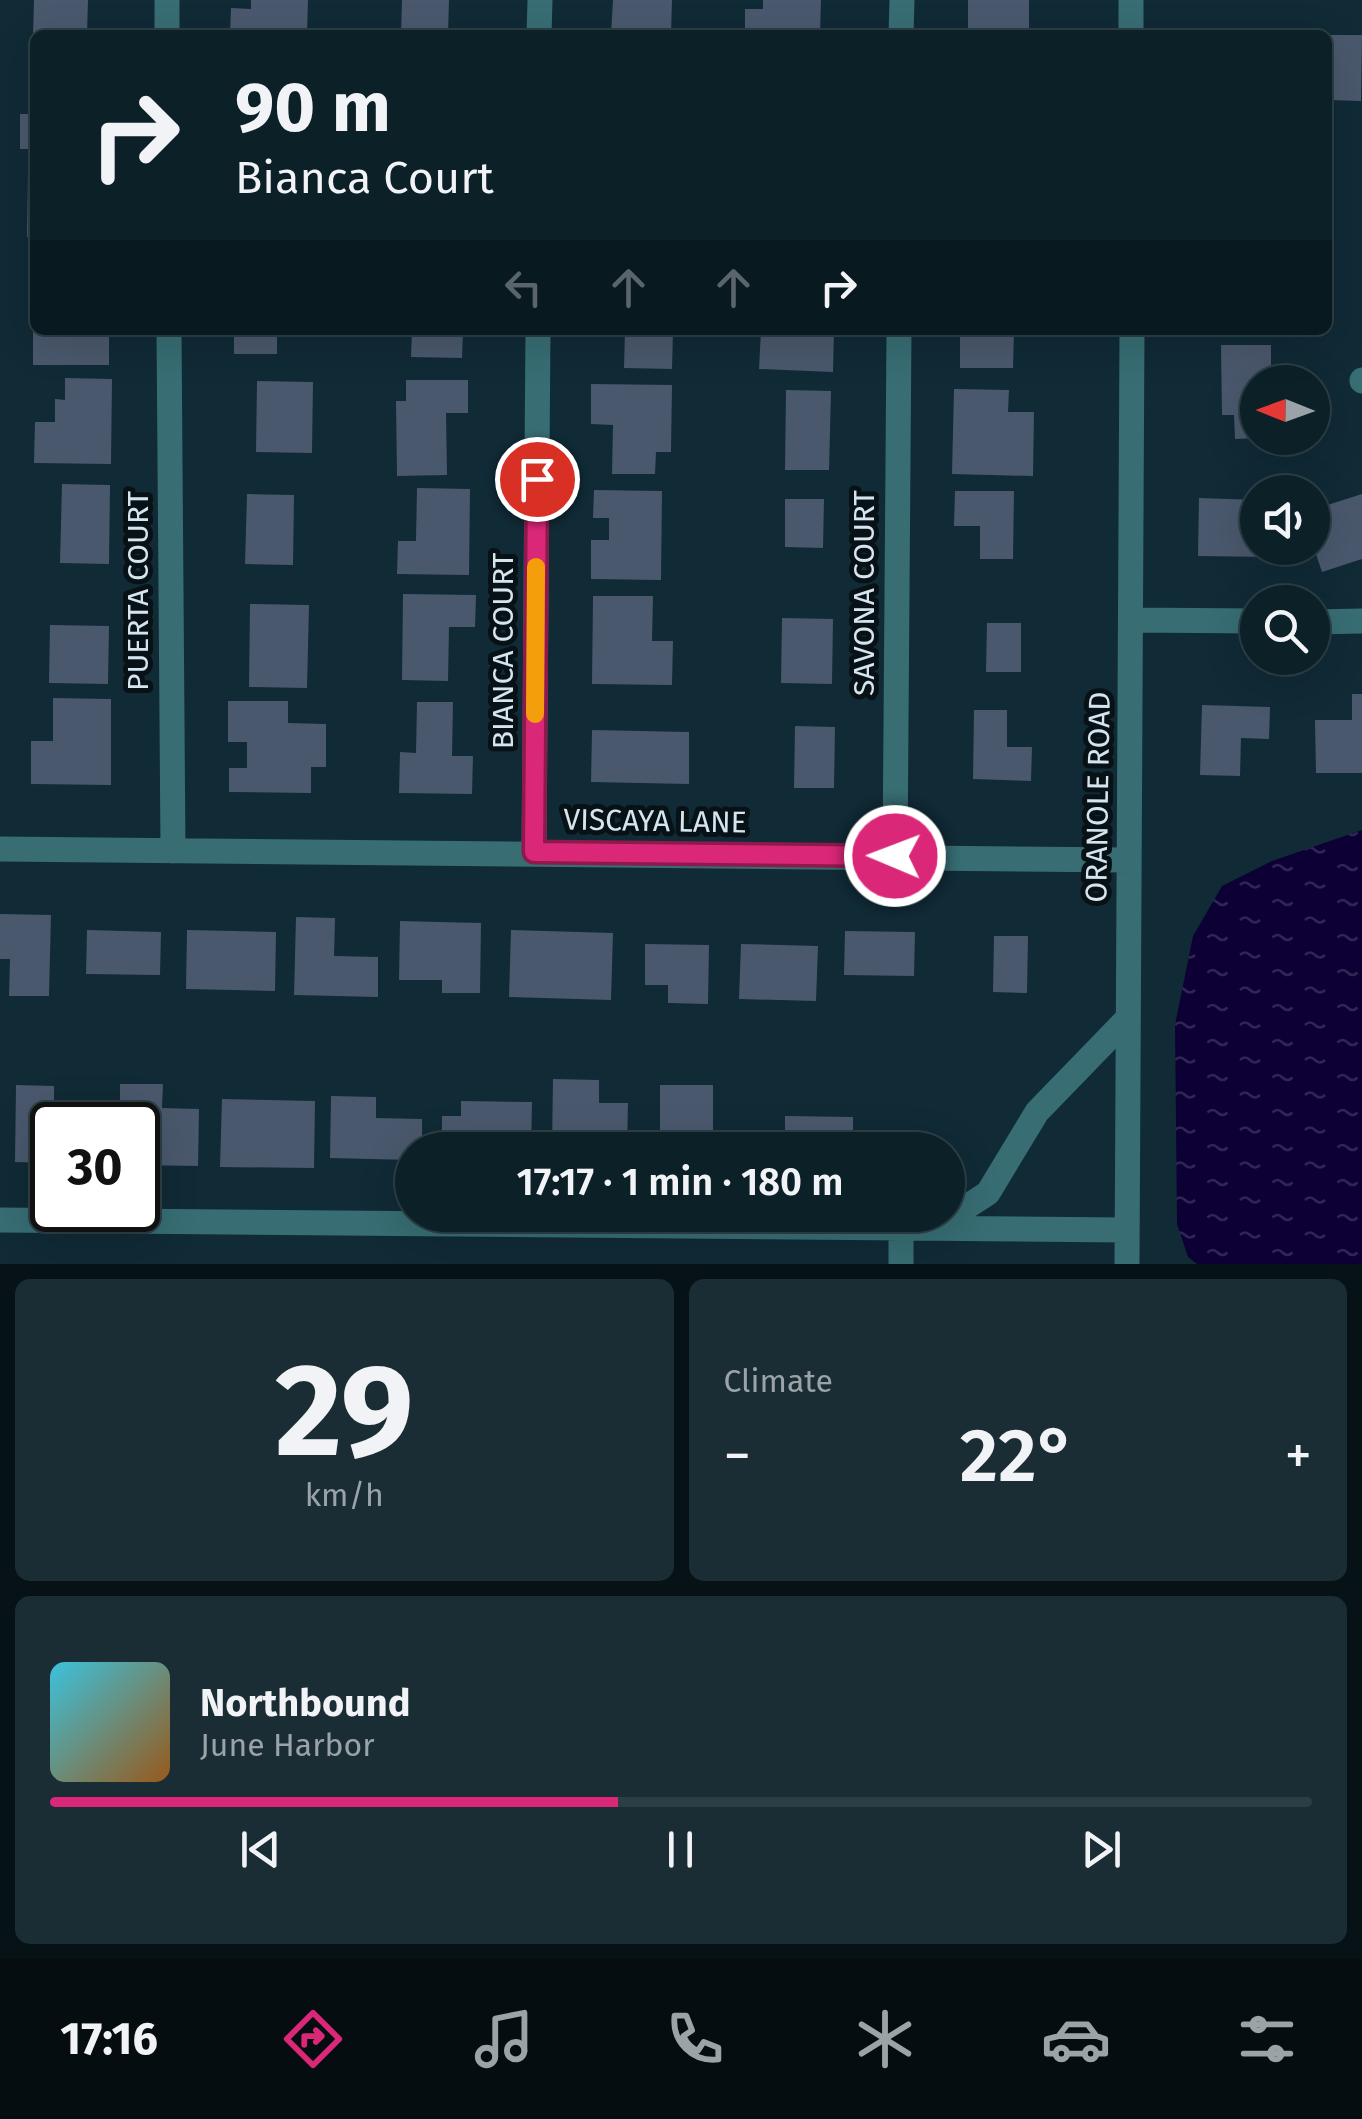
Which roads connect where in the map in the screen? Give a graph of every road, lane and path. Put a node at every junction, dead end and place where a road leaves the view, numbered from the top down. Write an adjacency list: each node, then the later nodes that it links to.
1 (166, 0): 5 (street)
2 (540, 0): 6 (street)
3 (902, 0): 7 (street)
4 (1130, 0): 8 (street)
5 (167, 30)
6 (540, 30)
7 (901, 30)
8 (1130, 30)
9 (169, 335): 18 (street, PUERTA COURT)
10 (538, 335): 19 (street, BIANCA COURT)
11 (899, 335): 20 (street, SAVONA COURT)
12 (1132, 335): 13 (street, ORANOLE ROAD)
13 (1133, 620): 14 (street); 21 (street, ORANOLE ROAD)
14 (1240, 621)
15 (1330, 622): 16 (street)
16 (1362, 622)
17 (0, 849): 18 (street, VISCAYA LANE)
18 (173, 851): 19 (street, VISCAYA LANE)
19 (534, 852): 20 (street, VISCAYA LANE)
20 (895, 856): 21 (street, VISCAYA LANE)
21 (1129, 860): 22 (street, ORANOLE ROAD)
22 (1128, 1018): 23 (street); 27 (street, ORANOLE ROAD)
23 (965, 1208)
24 (0, 1220): 25 (street)
25 (395, 1223)
26 (965, 1227): 27 (street)
27 (1126, 1230): 30 (street, ORANOLE ROAD)
28 (902, 1232): 29 (street)
29 (901, 1264)
30 (1126, 1264)

